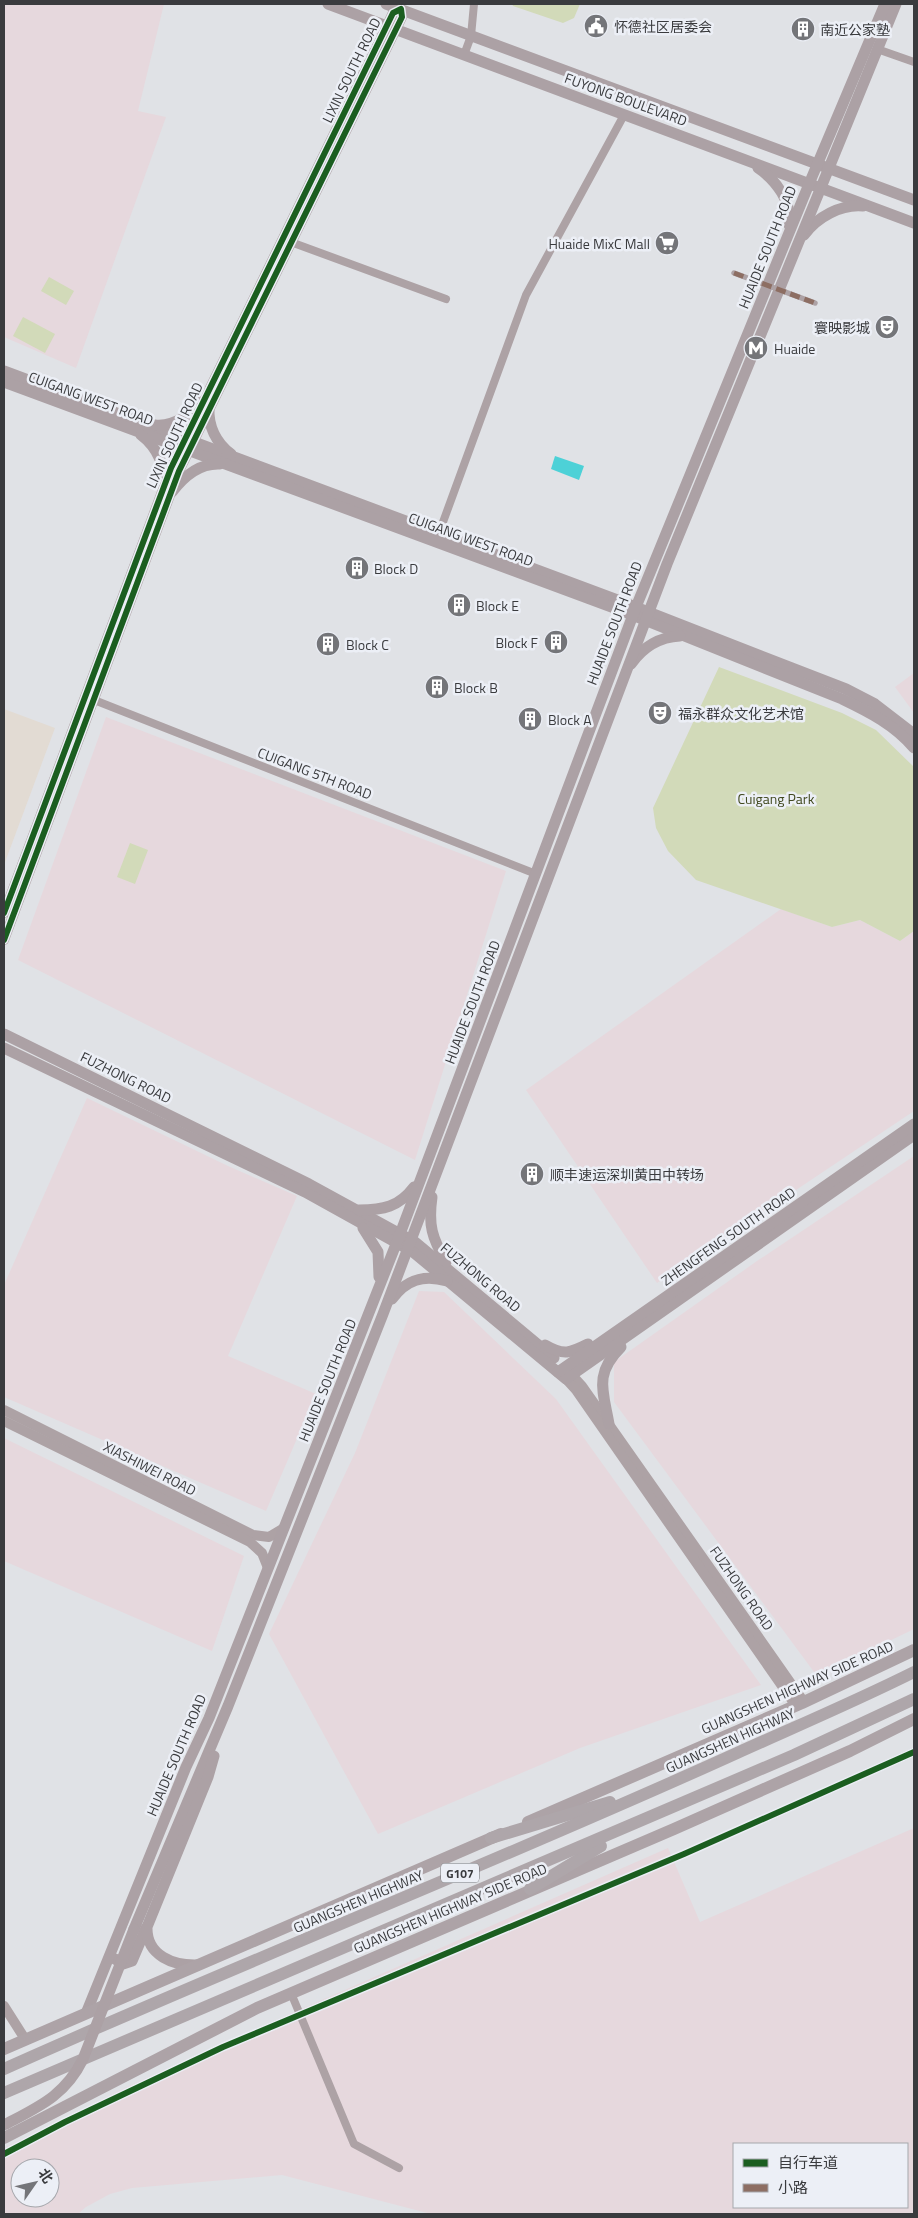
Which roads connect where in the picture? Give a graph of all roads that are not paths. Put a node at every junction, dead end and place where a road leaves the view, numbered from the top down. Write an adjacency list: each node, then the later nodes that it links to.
1 (328, 4): 7 (main road, FUYONG BOULEVARD)
2 (386, 4): 6 (main road, FUYONG BOULEVARD)
3 (474, 4): 8 (street)
4 (885, 4): 14 (main road, HUAIDE SOUTH ROAD)
5 (896, 4): 9 (main road, HUAIDE SOUTH ROAD)
6 (401, 9): 7 (street, LIXIN SOUTH ROAD); 8 (main road, FUYONG BOULEVARD)
7 (391, 28): 10 (main road, FUYONG BOULEVARD); 22 (street, LIXIN SOUTH ROAD)
8 (471, 36): 10 (street); 14 (main road, FUYONG BOULEVARD)
9 (877, 49): 11 (street); 15 (main road, HUAIDE SOUTH ROAD)
10 (464, 55): 12 (main road, FUYONG BOULEVARD)
11 (914, 62)
12 (624, 115): 13 (main road, FUYONG BOULEVARD); 35 (street)
13 (749, 161): 16 (main road, FUYONG BOULEVARD); 21 (main road)
14 (817, 163): 15 (main road, FUYONG BOULEVARD); 16 (main road, HUAIDE SOUTH ROAD)
15 (828, 168): 17 (main road, HUAIDE SOUTH ROAD); 18 (main road, FUYONG BOULEVARD)
16 (809, 184): 17 (main road, FUYONG BOULEVARD); 21 (main road, HUAIDE SOUTH ROAD)
17 (820, 188): 19 (main road, FUYONG BOULEVARD); 23 (main road, HUAIDE SOUTH ROAD)
18 (914, 200)
19 (872, 207): 20 (main road, FUYONG BOULEVARD); 23 (main road)
20 (914, 223)
21 (787, 236): 36 (main road, HUAIDE SOUTH ROAD)
22 (286, 241): 25 (street); 29 (street, LIXIN SOUTH ROAD)
23 (798, 242): 37 (main road, HUAIDE SOUTH ROAD)
24 (734, 273): 26 (street, bridge)
25 (446, 299)
26 (815, 303)
27 (4, 371): 30 (main road, CUIGANG WEST ROAD)
28 (4, 382): 30 (main road, CUIGANG WEST ROAD)
29 (207, 403): 30 (main road); 31 (street, LIXIN SOUTH ROAD); 32 (main road)
30 (142, 428): 31 (main road, CUIGANG WEST ROAD); 34 (main road)
31 (187, 445): 32 (main road, CUIGANG WEST ROAD); 33 (main road, CUIGANG WEST ROAD); 34 (street, LIXIN SOUTH ROAD)
32 (236, 458): 35 (main road, CUIGANG WEST ROAD)
33 (224, 464): 34 (main road); 36 (main road, CUIGANG WEST ROAD)
34 (168, 489): 40 (street, LIXIN SOUTH ROAD)
35 (439, 533): 36 (main road, CUIGANG WEST ROAD)
36 (635, 611): 37 (main road, CUIGANG WEST ROAD); 43 (main road, HUAIDE SOUTH ROAD)
37 (647, 616): 38 (main road, CUIGANG WEST ROAD); 39 (main road, HUAIDE SOUTH ROAD); 41 (main road, CUIGANG WEST ROAD)
38 (683, 635): 39 (main road); 42 (main road, CUIGANG WEST ROAD)
39 (625, 673): 51 (main road, HUAIDE SOUTH ROAD)
40 (89, 698): 43 (street, CUIGANG 5TH ROAD); 44 (street, LIXIN SOUTH ROAD); 45 (street, LIXIN SOUTH ROAD)
41 (914, 734)
42 (914, 748)
43 (536, 874): 50 (main road, HUAIDE SOUTH ROAD)
44 (4, 913)
45 (4, 940)
46 (4, 1032): 52 (main road, FUZHONG ROAD)
47 (4, 1048): 53 (main road, FUZHONG ROAD)
48 (914, 1124): 57 (main road, ZHENGFENG SOUTH ROAD)
49 (914, 1134): 60 (main road, ZHENGFENG SOUTH ROAD)
50 (424, 1170): 52 (main road); 54 (main road, HUAIDE SOUTH ROAD)
51 (435, 1180): 55 (main road, HUAIDE SOUTH ROAD); 56 (main road)
52 (358, 1210): 54 (main road, FUZHONG ROAD)
53 (359, 1222): 54 (main road, FUZHONG ROAD); 58 (main road)
54 (398, 1239): 55 (main road, FUZHONG ROAD); 58 (main road, HUAIDE SOUTH ROAD)
55 (409, 1245): 56 (main road, FUZHONG ROAD); 59 (main road, HUAIDE SOUTH ROAD)
56 (450, 1276): 59 (main road); 61 (main road, FUZHONG ROAD); 62 (main road, FUZHONG ROAD)
57 (670, 1294): 61 (main road); 62 (main road, ZHENGFENG SOUTH ROAD)
58 (375, 1298): 66 (main road, HUAIDE SOUTH ROAD)
59 (383, 1314): 72 (main road, HUAIDE SOUTH ROAD)
60 (645, 1324): 62 (main road, ZHENGFENG SOUTH ROAD); 65 (main road)
61 (527, 1335): 62 (main road, FUZHONG ROAD)
62 (565, 1373): 65 (street, FUZHONG ROAD); 71 (street, FUZHONG ROAD)
63 (4, 1410): 66 (street, XIASHIWEI ROAD)
64 (4, 1421): 67 (street, XIASHIWEI ROAD)
65 (609, 1424): 71 (street, FUZHONG ROAD)
66 (284, 1528): 67 (main road, HUAIDE SOUTH ROAD)
67 (268, 1568): 80 (main road, HUAIDE SOUTH ROAD)
68 (914, 1650): 71 (main road, GUANGSHEN HIGHWAY SIDE ROAD)
69 (914, 1672): 75 (highway, GUANGSHEN HIGHWAY / G107)
70 (914, 1699): 76 (highway, G107)
71 (800, 1704): 77 (main road, GUANGSHEN HIGHWAY SIDE ROAD)
72 (228, 1706): 79 (main road, HUAIDE SOUTH ROAD); 90 (main road, HUAIDE SOUTH ROAD, bridge)
73 (914, 1720): 78 (main road, GUANGSHEN HIGHWAY SIDE ROAD)
74 (914, 1752): 85 (street)
75 (660, 1788): 77 (highway); 88 (highway, GUANGSHEN HIGHWAY / G107)
76 (638, 1823): 78 (highway); 89 (highway, G107)
77 (491, 1838): 81 (main road, GUANGSHEN HIGHWAY SIDE ROAD)
78 (530, 1889): 82 (main road, GUANGSHEN HIGHWAY SIDE ROAD)
79 (147, 1927): 80 (main road, HUAIDE SOUTH ROAD); 81 (main road)
80 (114, 1945): 84 (main road, HUAIDE SOUTH ROAD)
81 (200, 1964): 84 (main road, GUANGSHEN HIGHWAY SIDE ROAD)
82 (290, 1993): 85 (street); 91 (main road, GUANGSHEN HIGHWAY SIDE ROAD)
83 (4, 2006): 86 (street)
84 (88, 2011): 86 (main road, GUANGSHEN HIGHWAY SIDE ROAD)
85 (300, 2016): 92 (street); 93 (street)
86 (26, 2039): 87 (main road, GUANGSHEN HIGHWAY SIDE ROAD)
87 (4, 2049)
88 (4, 2069)
89 (4, 2093)
90 (4, 2126)
91 (4, 2138)
92 (4, 2154)
93 (399, 2168)

